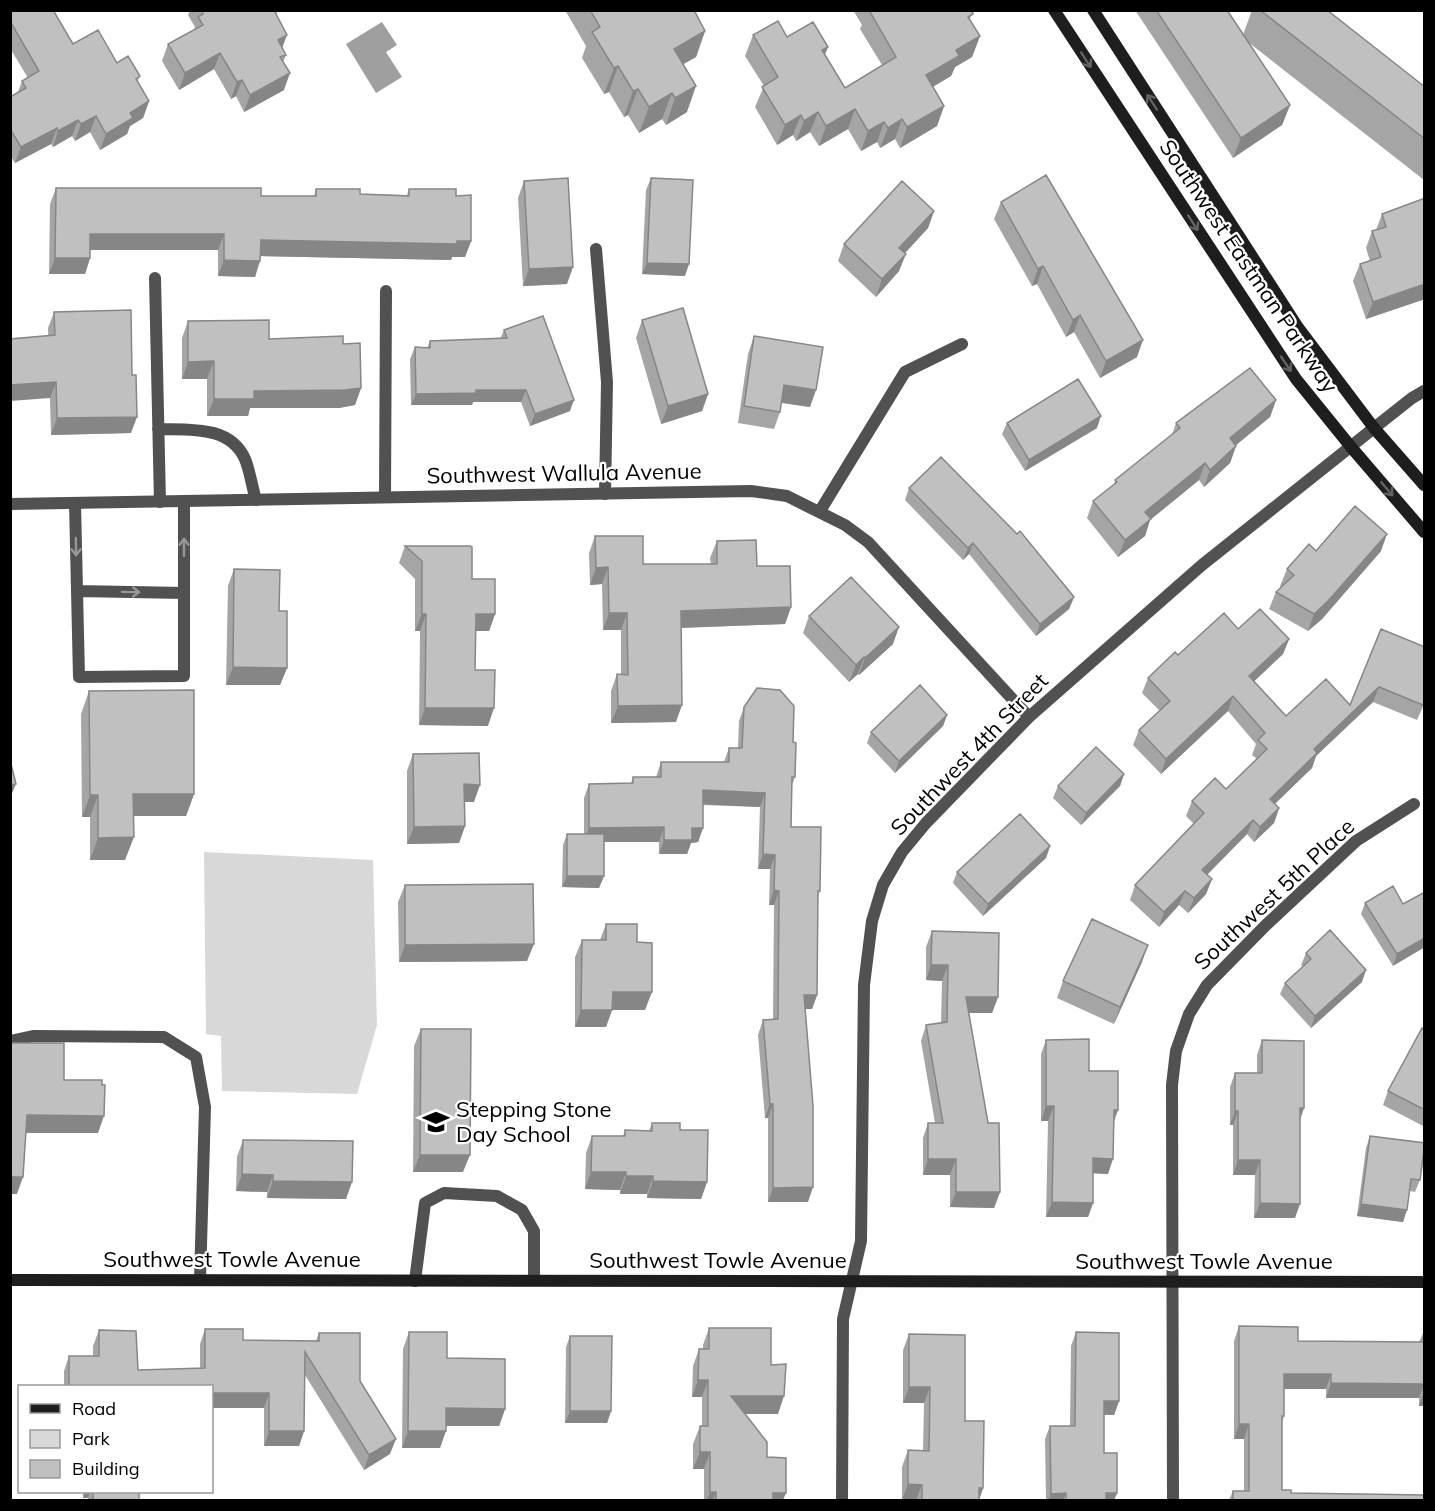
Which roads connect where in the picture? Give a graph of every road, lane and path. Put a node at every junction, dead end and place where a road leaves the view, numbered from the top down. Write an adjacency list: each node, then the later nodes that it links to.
1 (1054, 10): 10 (street, Southwest Eastman Parkway, one-way to 10)
2 (1093, 10): 8 (street, Southwest Eastman Parkway, one-way to 2)
3 (596, 249): 12 (street)
4 (156, 278): 9 (street)
5 (386, 291): 13 (street)
6 (962, 344): 19 (street)
7 (1425, 391): 8 (street, Southwest 4th Street)
8 (1374, 428): 10 (street, Southwest 4th Street); 11 (street, Southwest Eastman Parkway)
9 (158, 429): 14 (street); 15 (street)
10 (1351, 447): 20 (street, Southwest Eastman Parkway, one-way to 20); 23 (street, Southwest 4th Street)
11 (1425, 485)
12 (605, 494): 13 (street, Southwest Wallula Avenue); 19 (street, Southwest Wallula Avenue)
13 (385, 497): 14 (street, Southwest Wallula Avenue)
14 (256, 500): 16 (street, Southwest Wallula Avenue)
15 (160, 501): 16 (street, Southwest Wallula Avenue); 17 (street, Southwest Wallula Avenue)
16 (184, 501): 22 (street, one-way to 16)
17 (75, 503): 18 (street, Southwest Wallula Avenue); 21 (street, one-way to 21)
18 (10, 504)
19 (820, 511): 23 (street, Southwest Wallula Avenue)
20 (1425, 532)
21 (77, 591): 22 (street, one-way to 22); 22 (street)
22 (184, 593)
23 (1029, 717): 30 (street, Southwest 4th Street)
24 (1414, 804): 31 (street, Southwest 5th Place)
25 (10, 1041): 27 (street)
26 (10, 1280): 27 (street, Southwest Towle Avenue)
27 (200, 1280): 29 (street, Southwest Towle Avenue)
28 (534, 1280): 29 (street, Southwest Towle Avenue); 29 (street); 30 (street, Southwest Towle Avenue)
29 (415, 1281)
30 (852, 1282): 31 (street, Southwest Towle Avenue); 33 (street, Southwest 4th Street)
31 (1171, 1282): 32 (street, Southwest Towle Avenue); 34 (street, Southwest 5th Place)
32 (1425, 1282)
33 (842, 1500)
34 (1173, 1500)

